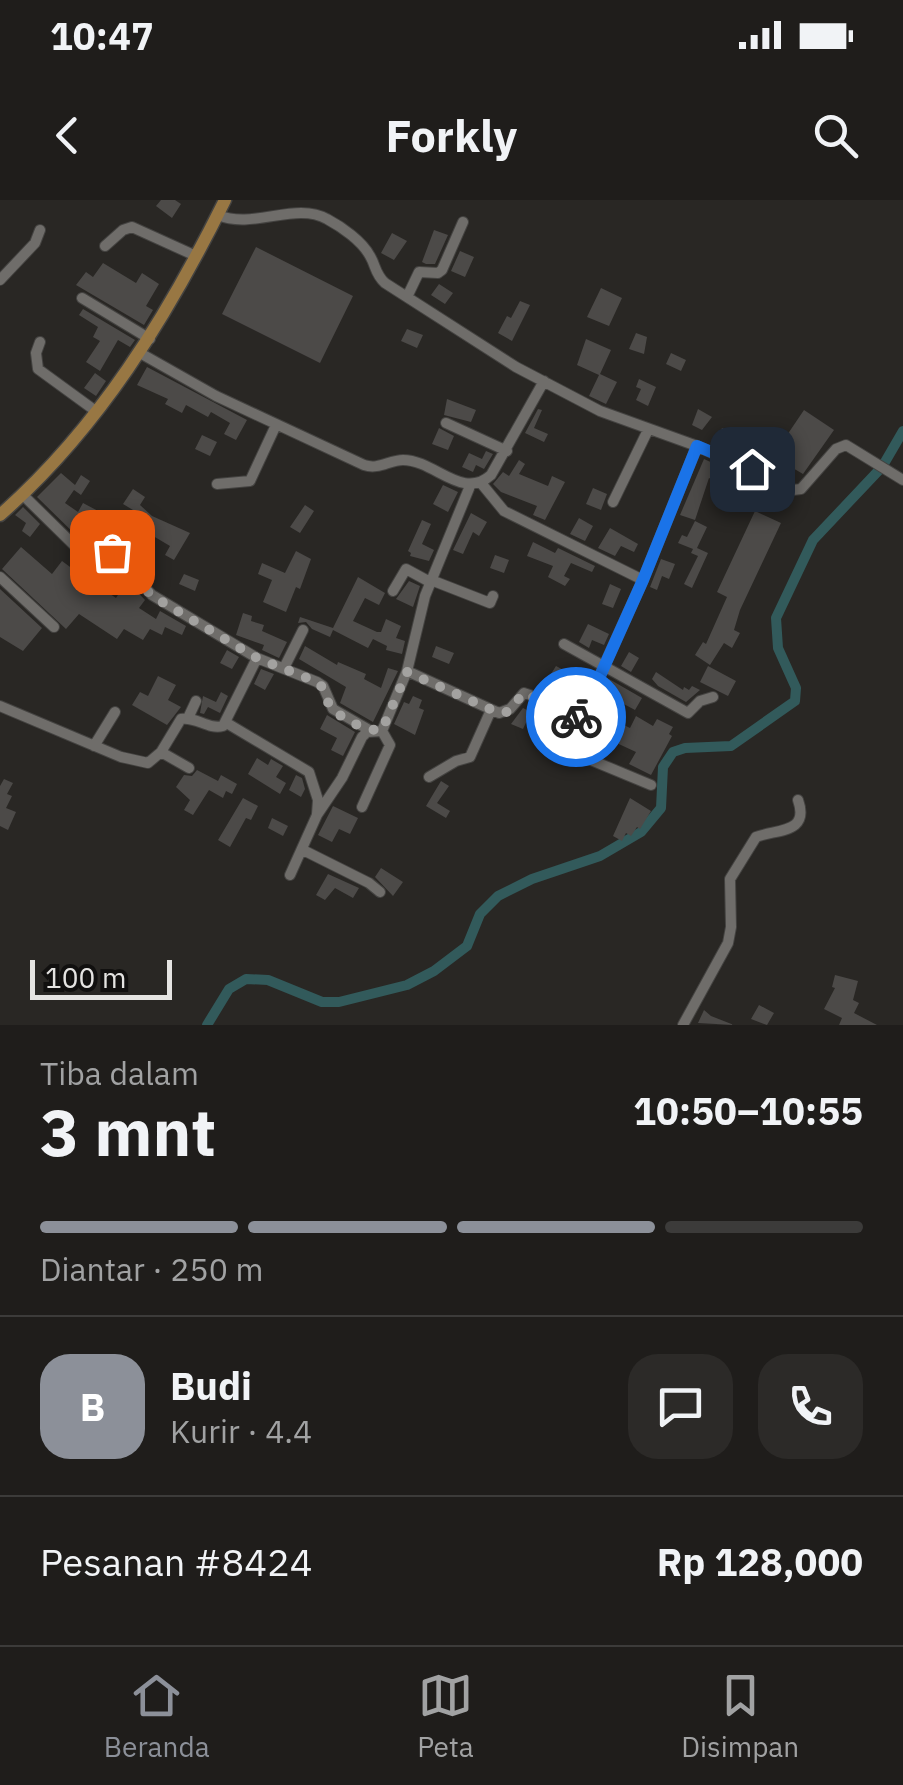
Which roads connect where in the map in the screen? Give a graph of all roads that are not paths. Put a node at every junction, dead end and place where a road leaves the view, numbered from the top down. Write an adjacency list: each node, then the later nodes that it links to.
1 (225, 200): 2 (main road)
2 (218, 215): 6 (main road); 8 (street)
3 (462, 222): 8 (street)
4 (40, 230): 7 (street)
5 (105, 246): 6 (street)
6 (196, 256): 10 (main road)
7 (0, 280)
8 (407, 297): 13 (street)
9 (82, 298): 10 (street)
10 (150, 339): 12 (main road)
11 (40, 342): 14 (street)
12 (140, 353): 14 (main road); 16 (street)
13 (544, 381): 17 (street); 19 (street)
14 (98, 412): 23 (main road)
15 (446, 423): 19 (street)
16 (276, 424): 21 (street); 22 (street)
17 (648, 430): 18 (street); 24 (street)
18 (697, 446): 20 (street); 27 (street)
19 (507, 451): 22 (street)
20 (903, 480)
21 (217, 484)
22 (475, 484): 27 (street); 28 (street)
23 (22, 495): 25 (main road); 36 (street)
24 (614, 502)
25 (0, 515)
26 (0, 577): 33 (street)
27 (643, 580): 37 (street)
28 (431, 581): 29 (street); 31 (street); 39 (street)
29 (393, 591)
30 (493, 596): 31 (street)
31 (477, 599): 32 (street)
32 (472, 611)
33 (54, 626)
34 (303, 630): 38 (street)
35 (564, 644): 37 (street)
36 (257, 658): 38 (street); 47 (street)
37 (604, 666): 40 (street); 45 (street)
38 (284, 668): 48 (street)
39 (407, 672): 43 (street); 48 (street)
40 (712, 697)
41 (196, 701): 46 (street)
42 (0, 706): 49 (street)
43 (491, 710): 45 (street); 52 (street)
44 (115, 712): 49 (street)
45 (579, 717): 53 (street)
46 (188, 718): 47 (street); 50 (street)
47 (226, 722): 56 (street)
48 (377, 731): 55 (street); 56 (street)
49 (94, 746): 50 (street)
50 (162, 752): 51 (street)
51 (188, 768)
52 (429, 777)
53 (651, 786)
54 (798, 800): 60 (street)
55 (362, 807)
56 (317, 815): 57 (street)
57 (303, 850): 58 (street); 59 (street)
58 (290, 875)
59 (380, 892)
60 (683, 1025)

